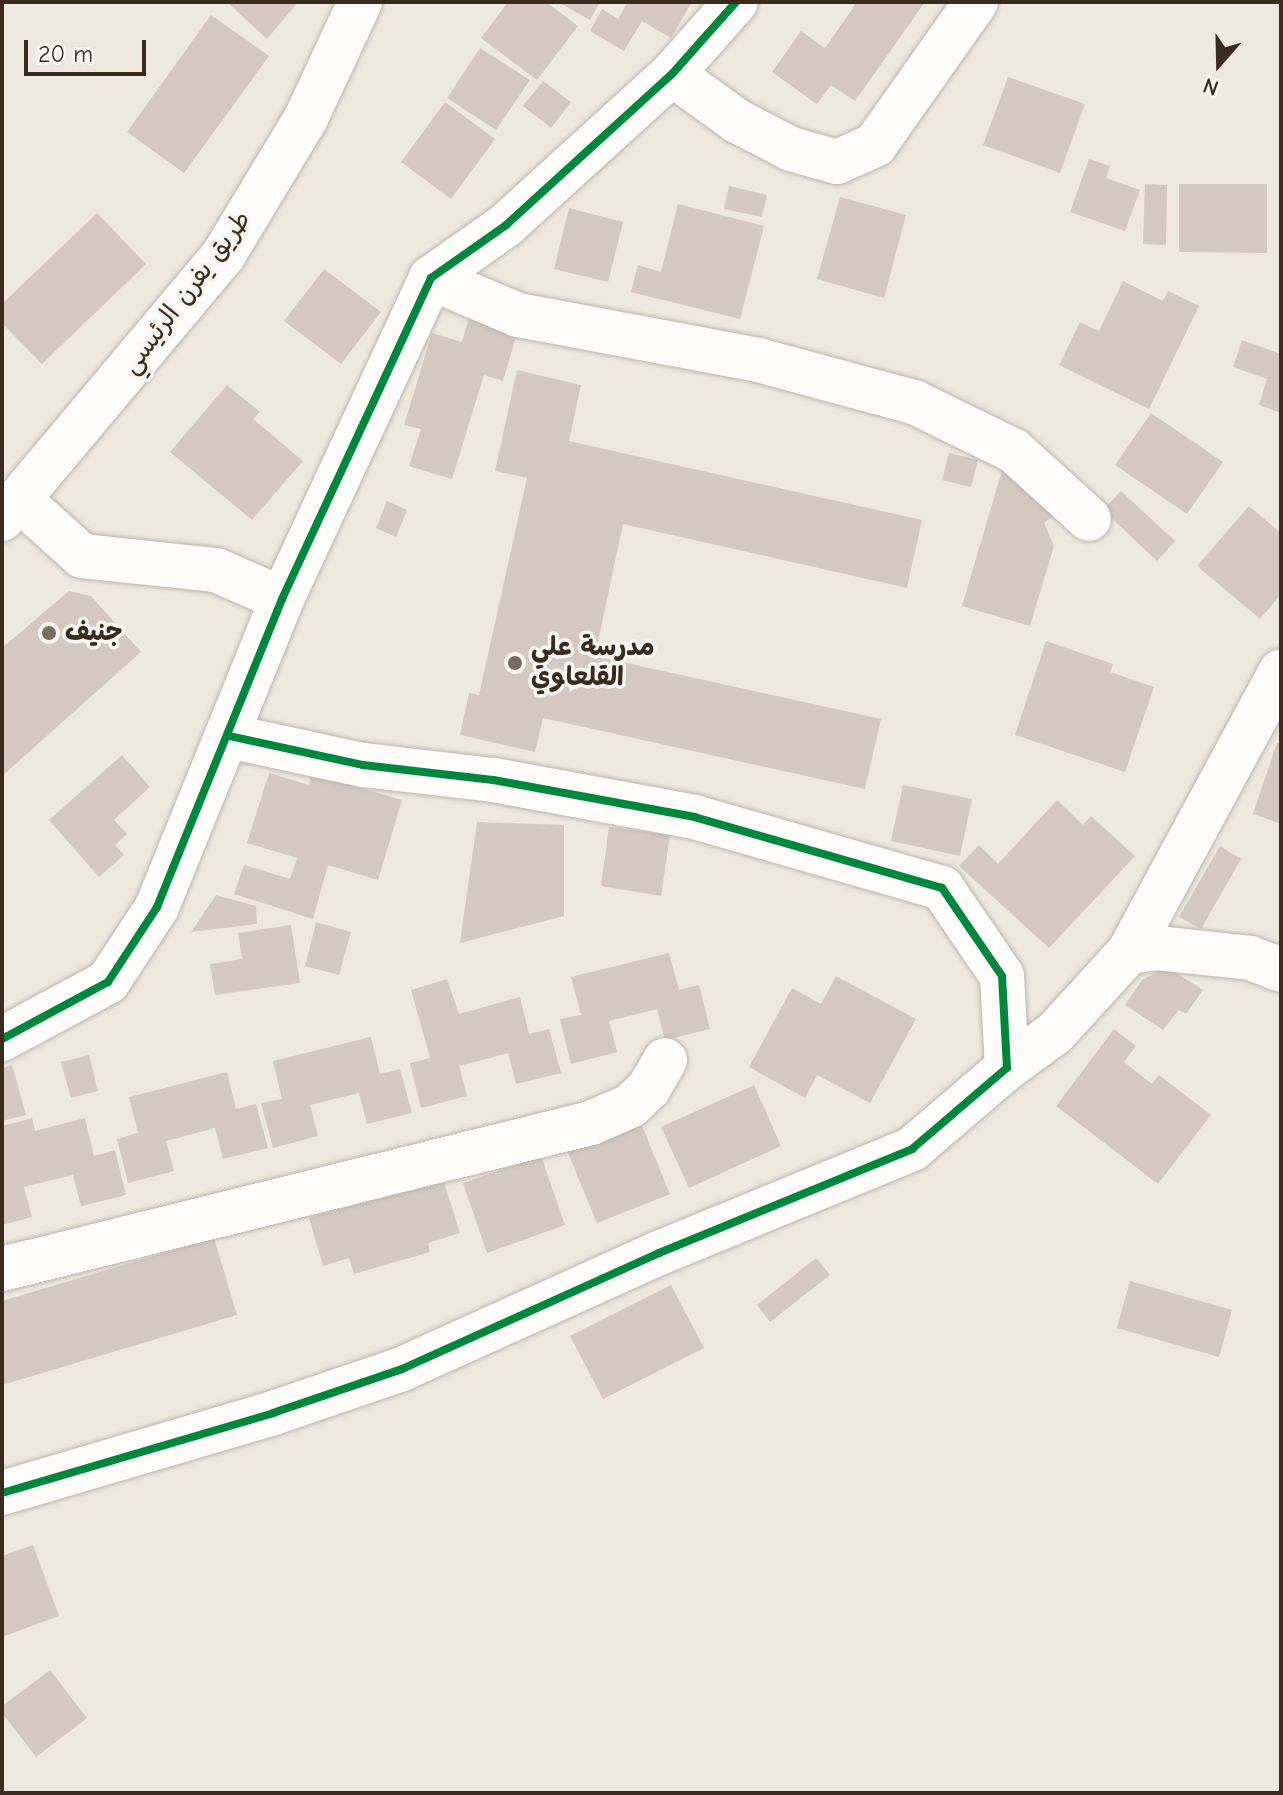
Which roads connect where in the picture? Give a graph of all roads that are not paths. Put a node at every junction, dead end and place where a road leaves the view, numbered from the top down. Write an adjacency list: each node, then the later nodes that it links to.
1 (360, 2): 6 (street, طريق يفرن الرئيسي)
2 (736, 2): 4 (street)
3 (976, 2): 4 (street)
4 (672, 74): 5 (street)
5 (431, 278): 7 (street); 8 (street)
6 (11, 510): 8 (street)
7 (1089, 519)
8 (282, 599): 10 (street)
9 (1281, 671): 11 (street)
10 (229, 736): 13 (street); 15 (street)
11 (1129, 952): 12 (street); 15 (street)
12 (1281, 970)
13 (2, 1039)
14 (665, 1060): 16 (street)
15 (1007, 1068): 17 (street)
16 (2, 1269)
17 (2, 1493)

